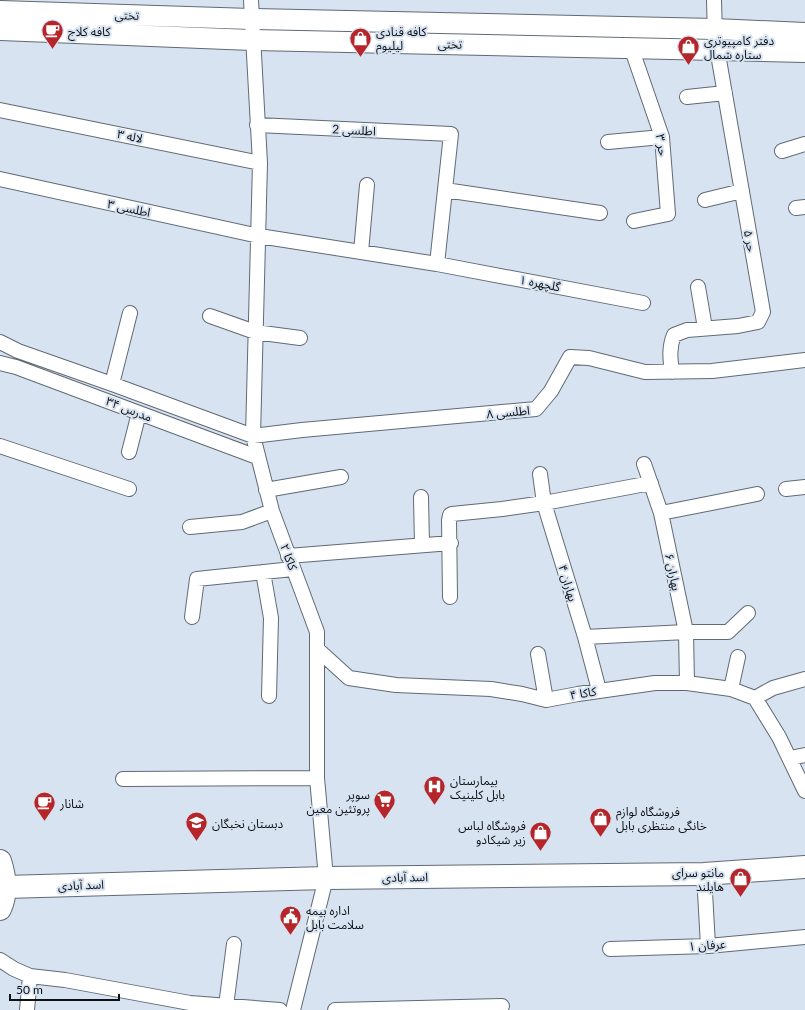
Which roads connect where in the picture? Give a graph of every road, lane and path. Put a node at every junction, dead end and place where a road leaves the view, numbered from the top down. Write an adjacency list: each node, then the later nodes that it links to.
1 (714, 0): 5 (street, حر ۵)
2 (0, 11): 3 (main road, تختی)
3 (252, 22): 4 (main road, تختی); 5 (main road, تختی); 6 (main road, تختی); 11 (street, کاکا ۲)
4 (0, 30)
5 (716, 38): 6 (main road, تختی); 7 (main road, تختی); 8 (street, حر ۵)
6 (631, 47): 12 (street, حر ۳)
7 (804, 49)
8 (725, 93): 9 (street); 20 (street, حر ۵)
9 (687, 97)
10 (0, 110): 16 (street, لاله ۳)
11 (257, 125): 16 (street, کاکا ۲); 19 (street, اطلسی 2)
12 (662, 136): 13 (street); 23 (street, حر ۳)
13 (608, 142)
14 (805, 144): 15 (street)
15 (782, 151)
16 (260, 163): 24 (street, کاکا ۲)
17 (0, 179): 24 (street, اطلسی ۳)
18 (367, 185): 25 (street)
19 (445, 190): 22 (street); 26 (street)
20 (742, 191): 21 (street); 31 (street, حر ۵)
21 (705, 200)
22 (600, 213)
23 (634, 221)
24 (259, 236): 25 (street, اطلسی ۳); 32 (street, کاکا ۲)
25 (361, 252): 26 (street, گلچهره ۱)
26 (438, 264): 28 (street, گلچهره ۱)
27 (698, 287): 31 (street)
28 (643, 303)
29 (130, 313): 38 (street)
30 (210, 316): 32 (street)
31 (705, 328): 37 (street, حر ۵)
32 (255, 332): 33 (street); 40 (street, کاکا ۲)
33 (300, 338)
34 (0, 342): 38 (street, مدرس ۳۴)
35 (805, 360): 37 (street, اطلسی ۸)
36 (0, 363): 39 (street, مدرس ۳۴)
37 (672, 372): 40 (street, اطلسی ۸)
38 (112, 384): 40 (street, مدرس ۳۴)
39 (138, 412): 42 (street); 43 (street, مدرس ۳۴)
40 (253, 436): 43 (street, کاکا ۲)
41 (0, 446): 49 (street)
42 (129, 452)
43 (257, 458): 51 (street, کاکا ۲)
44 (644, 464): 47 (street, بهاران ۶)
45 (540, 474): 54 (street, بهاران ۴)
46 (341, 477): 51 (street)
47 (651, 483): 54 (street); 56 (street, بهاران ۶)
48 (805, 487): 50 (street)
49 (129, 488)
50 (786, 489)
51 (266, 490): 55 (street, کاکا ۲)
52 (756, 494): 56 (street)
53 (421, 497): 59 (street)
54 (544, 503): 58 (street); 66 (street, بهاران ۴)
55 (272, 511): 57 (street); 60 (street, کاکا ۲)
56 (661, 513): 65 (street, بهاران ۶)
57 (190, 526)
58 (450, 543): 59 (street); 62 (street)
59 (422, 545): 60 (street)
60 (291, 563): 61 (street); 67 (street, کاکا ۲)
61 (263, 572): 64 (street); 74 (street)
62 (450, 597)
63 (748, 612): 65 (street)
64 (192, 617)
65 (686, 632): 66 (street); 71 (street, بهاران ۶)
66 (585, 637): 73 (street, بهاران ۴)
67 (317, 649): 76 (street, کاکا ۴); 80 (street, کاکا ۲)
68 (538, 654): 76 (street)
69 (738, 657): 72 (street)
70 (805, 679): 75 (street)
71 (687, 683): 72 (street, کاکا ۴); 73 (street, کاکا ۴)
72 (731, 689): 75 (street, کاکا ۴)
73 (599, 690): 76 (street, کاکا ۴)
74 (269, 696)
75 (755, 698): 78 (street)
76 (546, 700)
77 (805, 755): 78 (street)
78 (790, 758): 81 (street)
79 (123, 778): 80 (street)
80 (317, 778): 85 (street, کاکا ۲)
81 (805, 791)
82 (0, 861): 86 (main road)
83 (805, 867): 84 (main road, اسد آبادی)
84 (704, 874): 85 (main road, اسد آبادی); 90 (street)
85 (326, 878): 86 (main road, اسد آبادی); 99 (street)
86 (5, 888): 87 (main road)
87 (0, 909)
88 (805, 937): 90 (street, عرفان ۱)
89 (234, 944): 94 (street)
90 (708, 946): 91 (street, عرفان ۱)
91 (610, 949)
92 (0, 960): 93 (street)
93 (30, 976): 96 (street); 97 (street)
94 (226, 1006): 96 (street); 98 (street)
95 (502, 1006): 100 (street)
96 (188, 1007)
97 (27, 1010)
98 (280, 1010)
99 (292, 1010)
100 (335, 1010)

